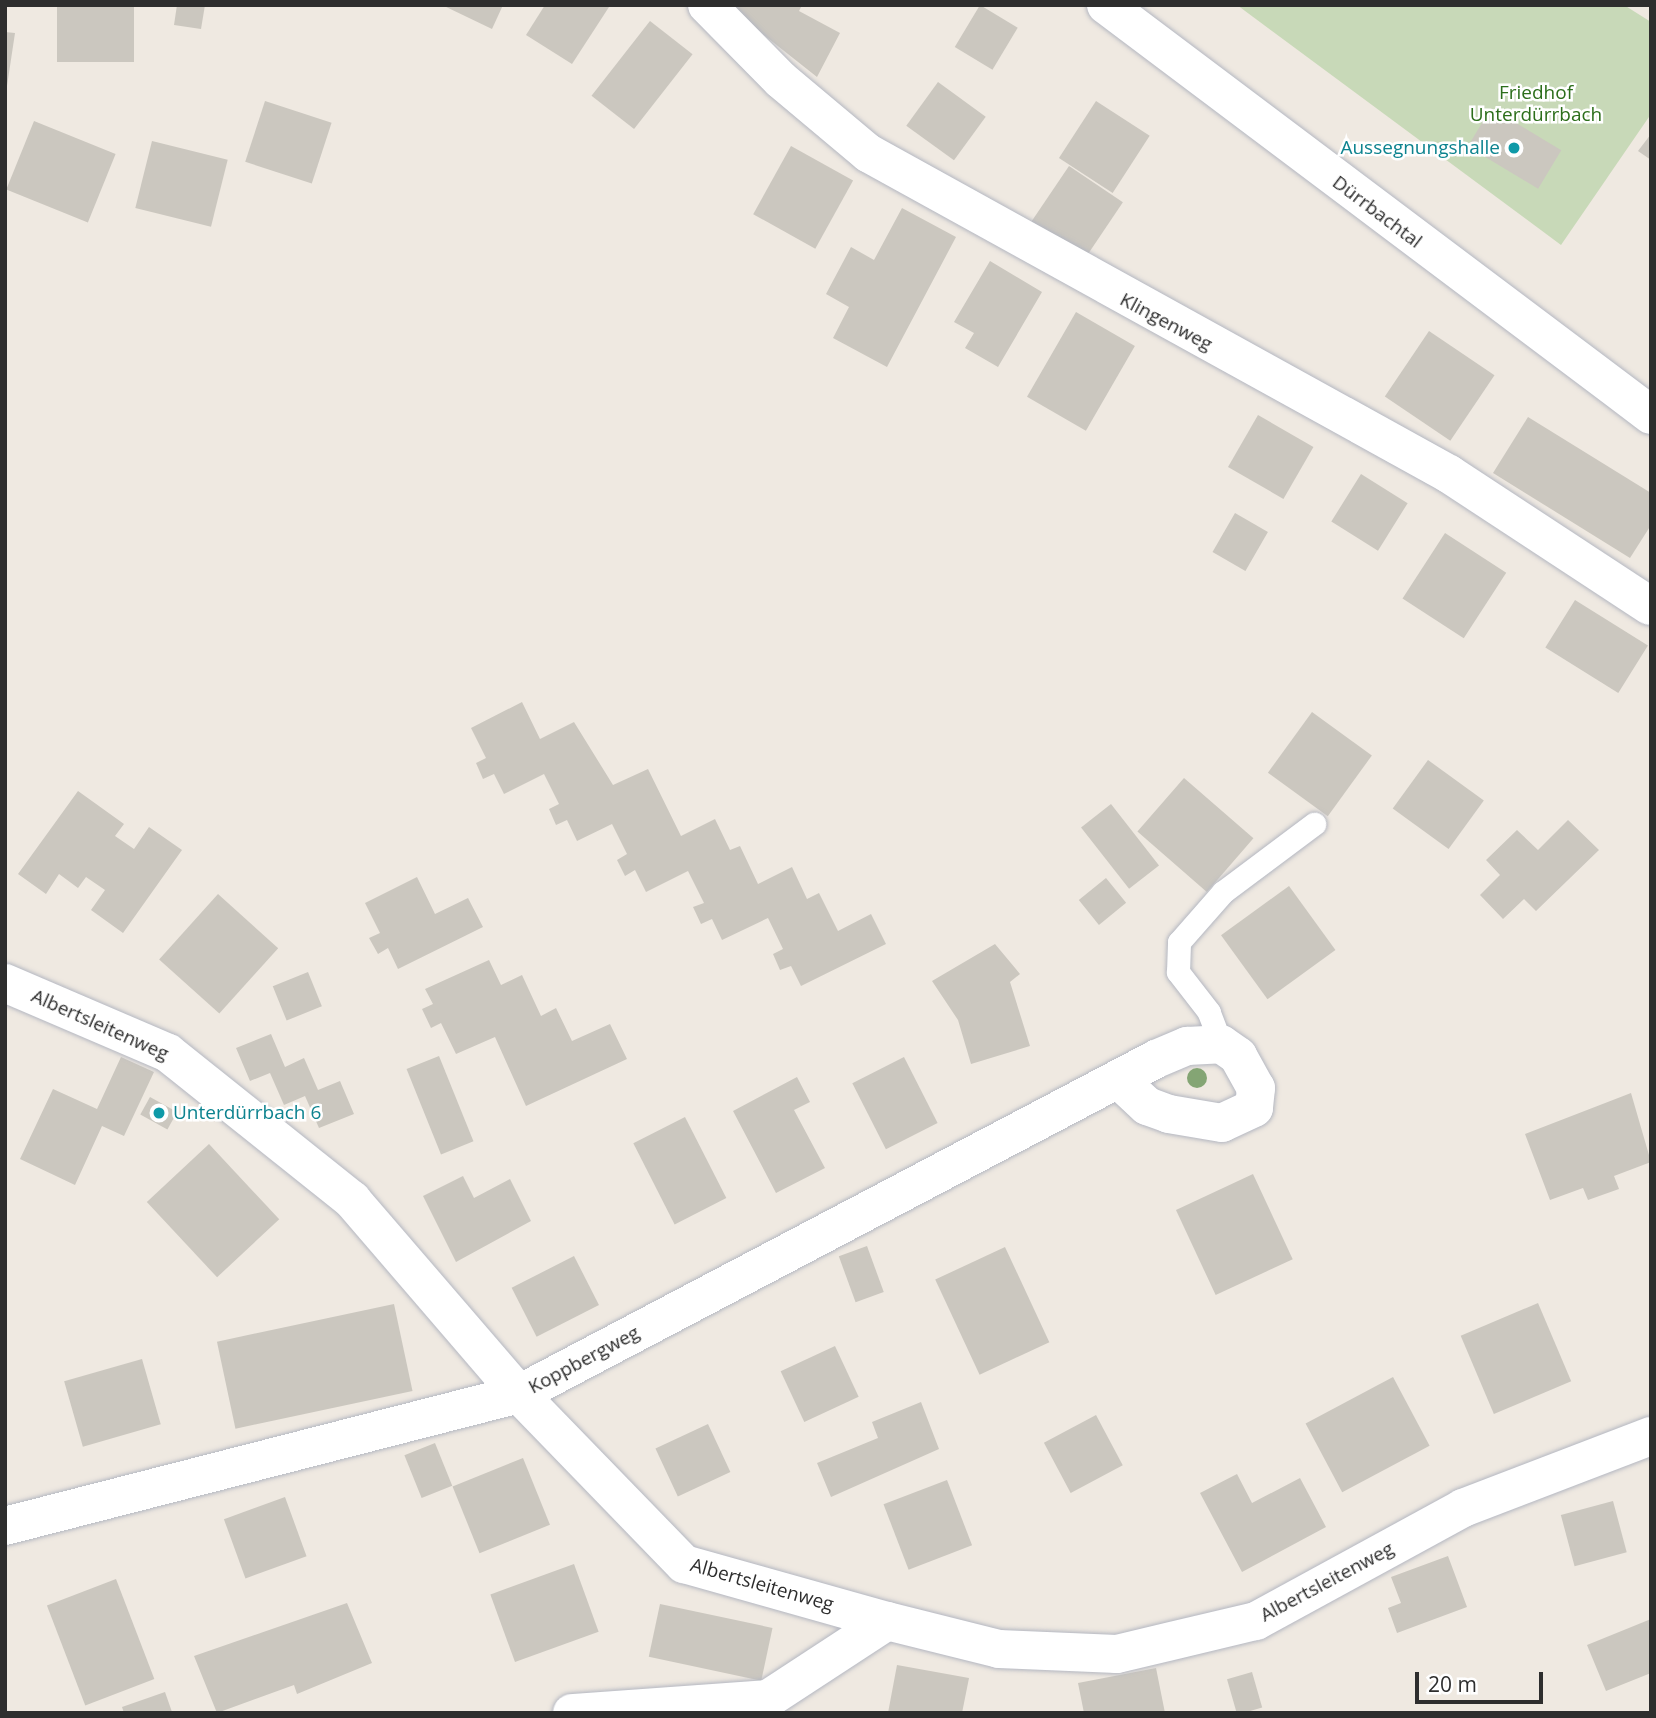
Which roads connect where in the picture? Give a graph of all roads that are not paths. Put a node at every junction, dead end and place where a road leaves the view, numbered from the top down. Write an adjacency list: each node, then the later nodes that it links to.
1 (707, 5): 4 (street, Klingenweg)
2 (1106, 5): 3 (street, Dürrbachtal)
3 (1651, 415)
4 (1650, 606)
5 (1314, 824): 7 (lane)
6 (5, 983): 9 (street, Albertsleitenweg)
7 (1221, 1044): 8 (street, Koppbergweg); 8 (street)
8 (1119, 1080): 9 (street, Koppbergweg)
9 (519, 1394): 11 (street, Koppbergweg); 12 (street, Albertsleitenweg)
10 (1651, 1436): 12 (street, Albertsleitenweg)
11 (5, 1526)
12 (887, 1621): 13 (street)
13 (572, 1713)

